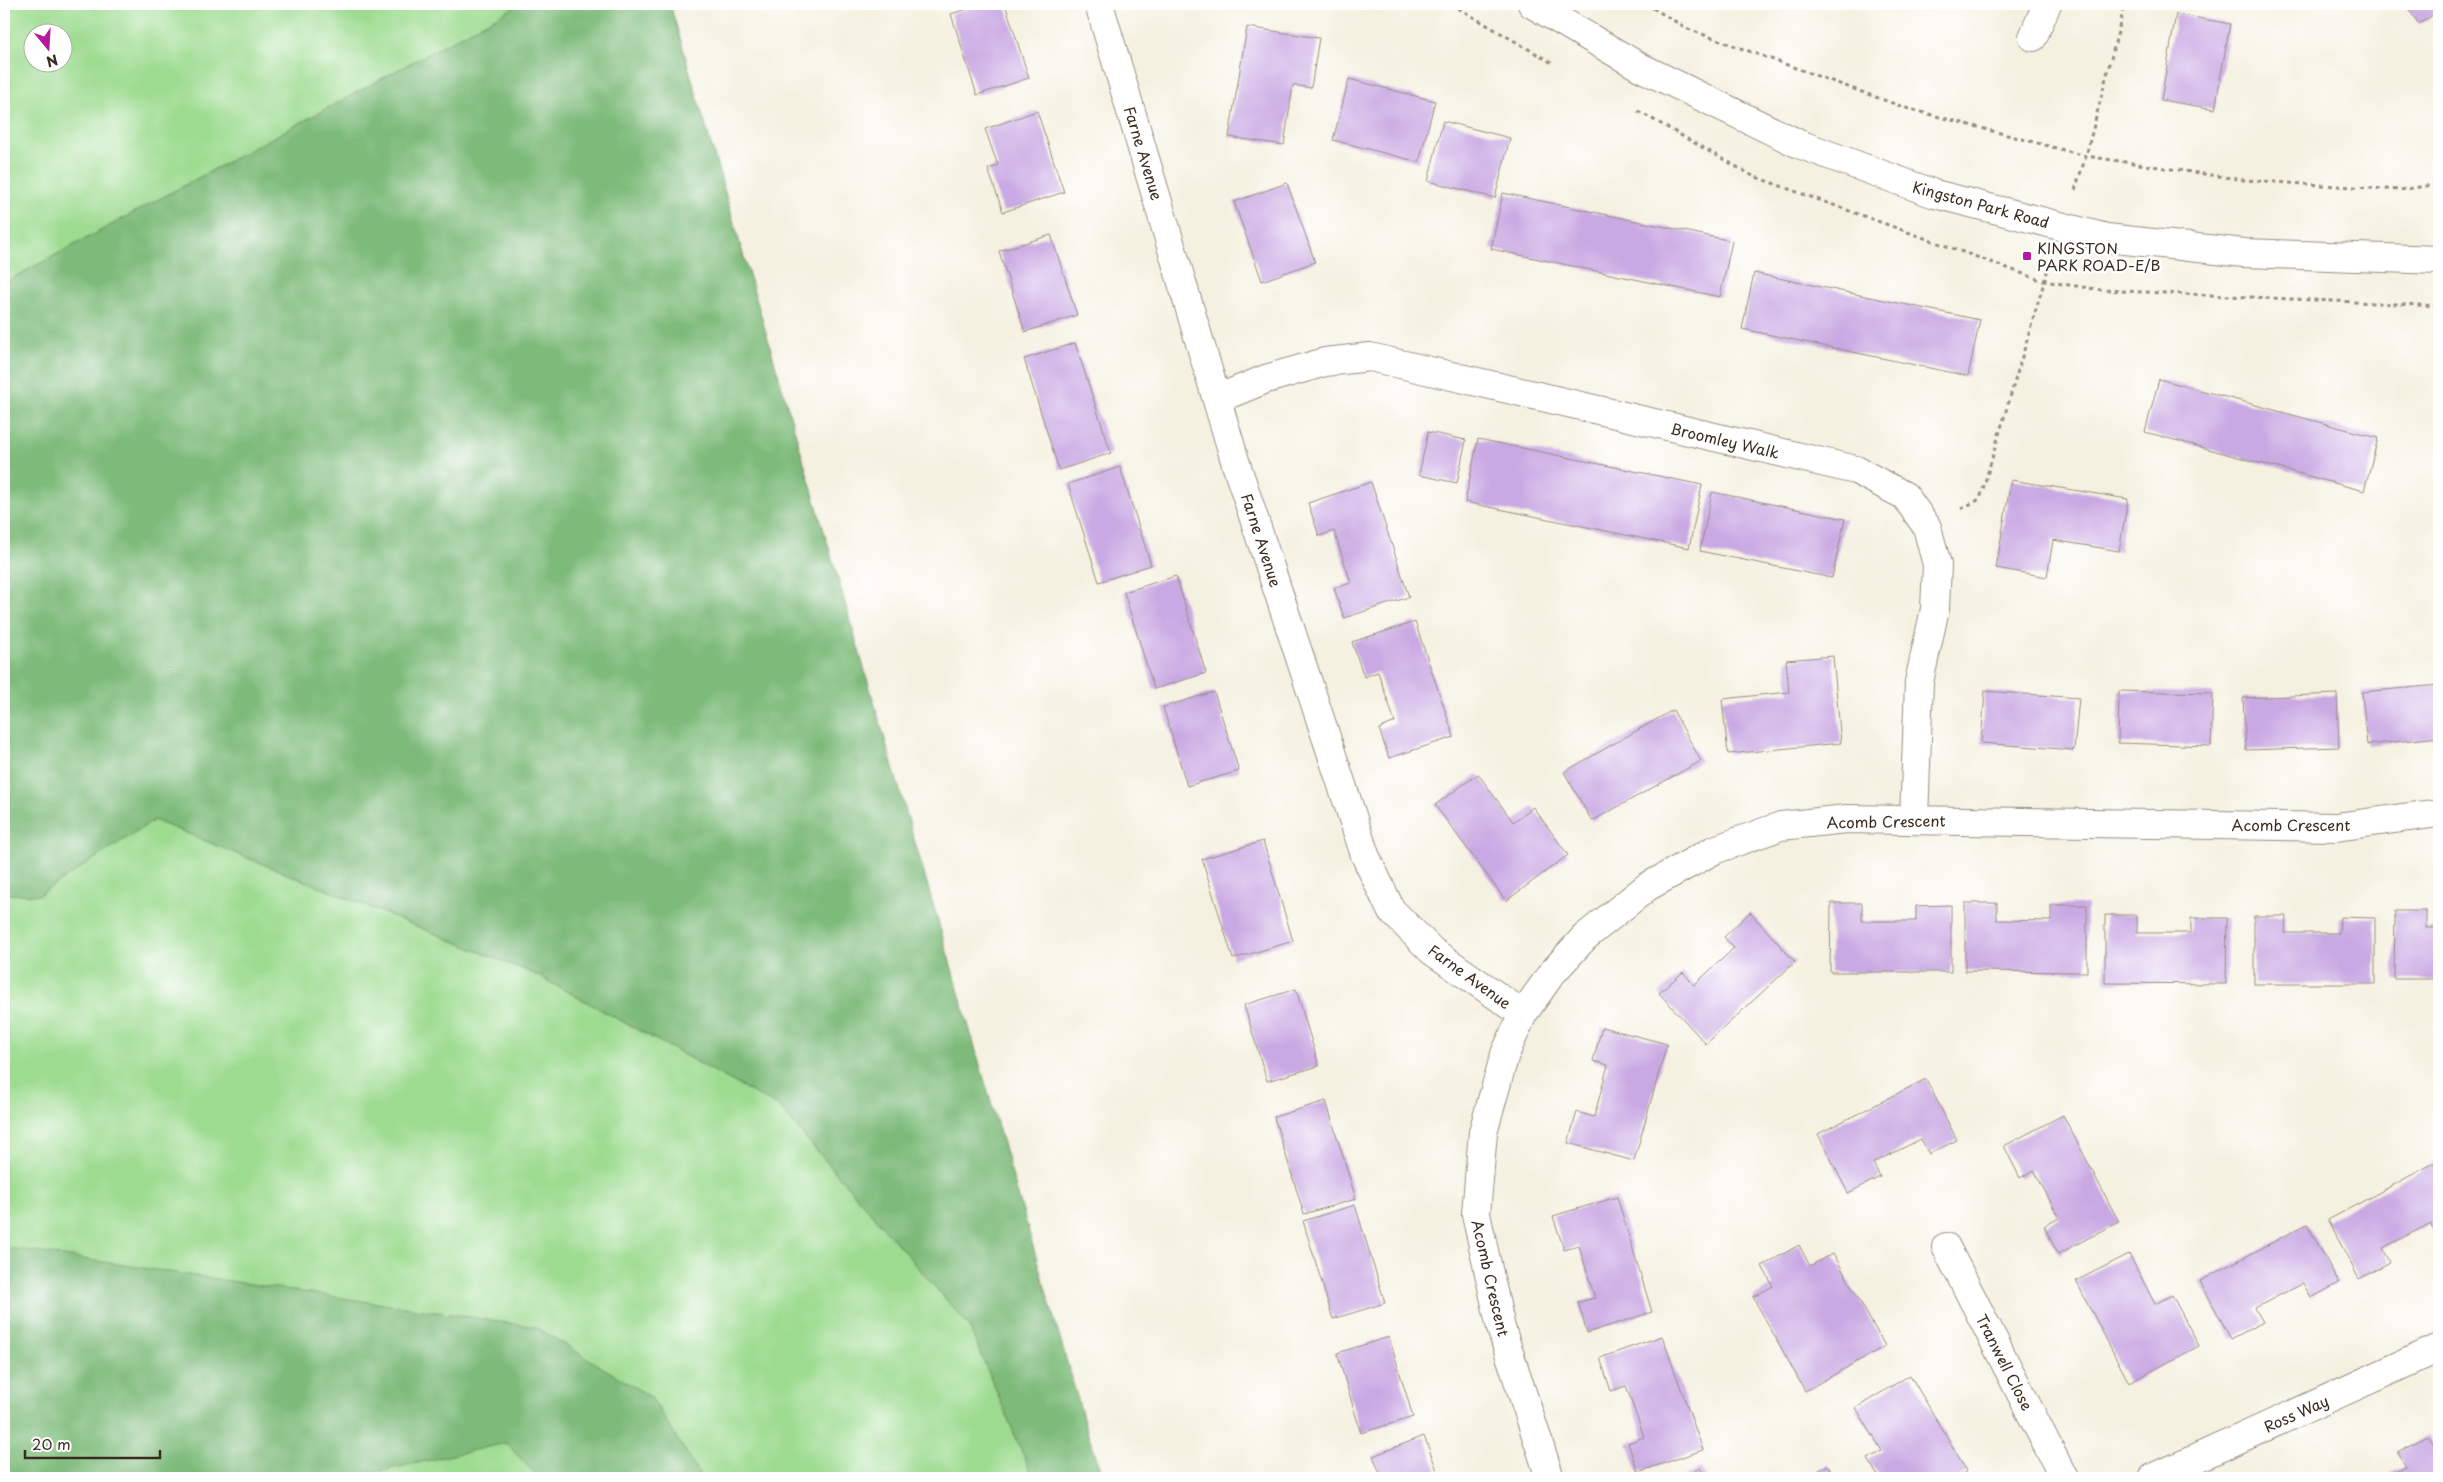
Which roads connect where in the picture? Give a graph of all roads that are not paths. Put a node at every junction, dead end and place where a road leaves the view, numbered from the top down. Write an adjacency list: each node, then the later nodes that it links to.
1 (1099, 4): 6 (street, Farne Avenue)
2 (1532, 4): 5 (street, Kingston Park Road)
3 (2047, 4): 4 (street)
4 (2033, 37)
5 (2439, 260)
6 (1217, 399): 8 (street, Broomley Walk); 9 (street, Farne Avenue)
7 (2439, 813): 8 (street, Acomb Crescent)
8 (1914, 820): 9 (street, Acomb Crescent)
9 (1523, 1014): 12 (street, Acomb Crescent)
10 (1946, 1247): 13 (street, Tranwell Close)
11 (2439, 1348): 14 (street, Ross Way)
12 (1550, 1478)
13 (2064, 1478)
14 (2153, 1478)

